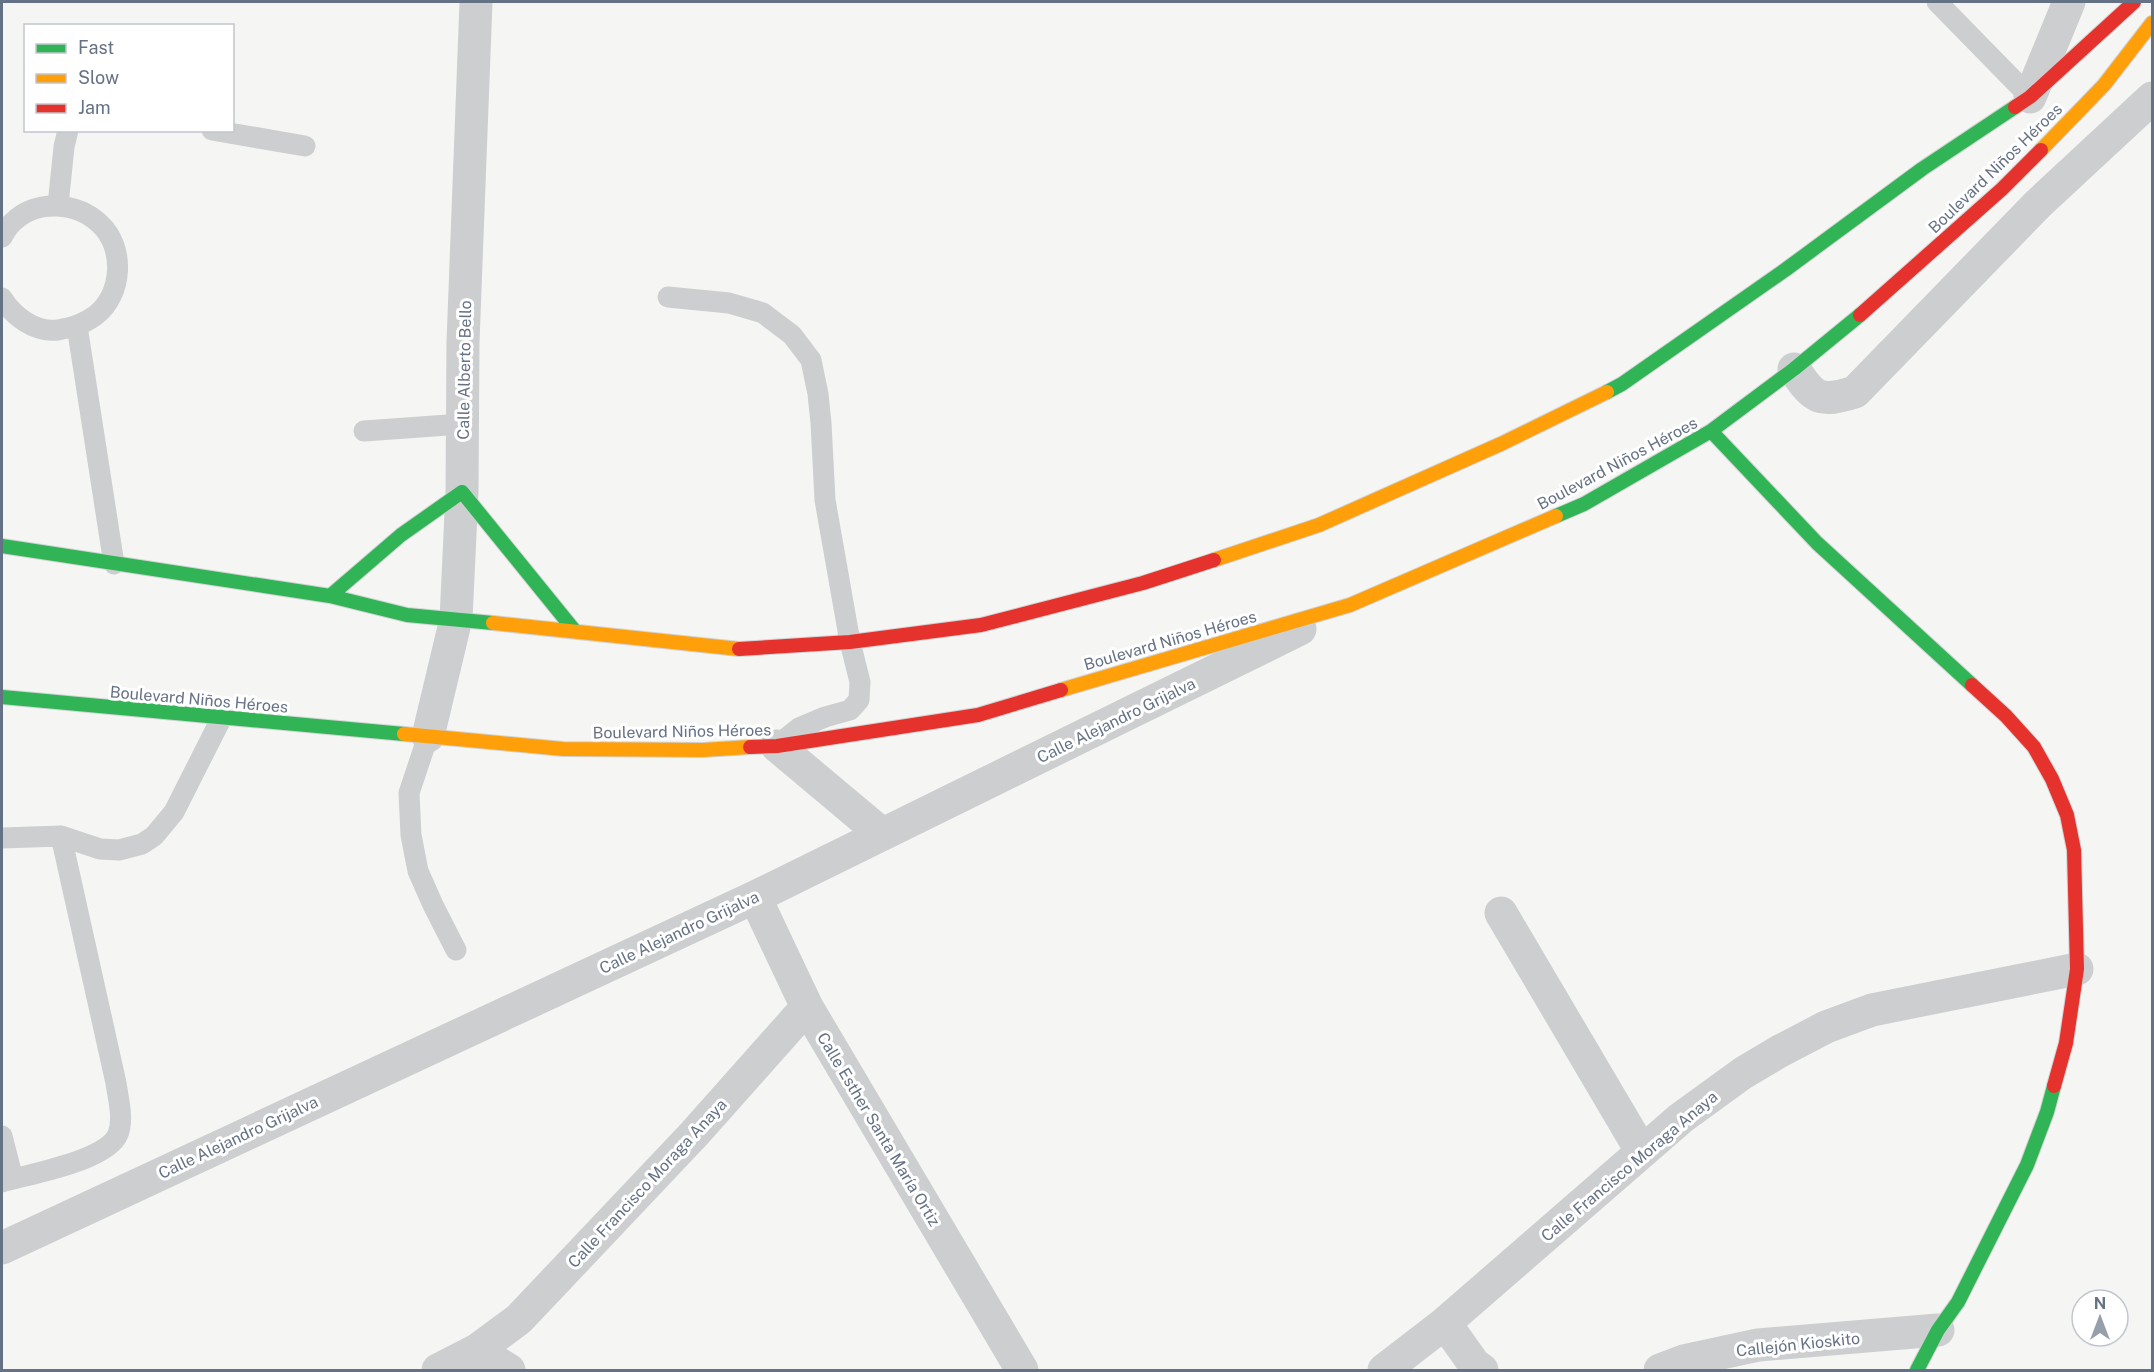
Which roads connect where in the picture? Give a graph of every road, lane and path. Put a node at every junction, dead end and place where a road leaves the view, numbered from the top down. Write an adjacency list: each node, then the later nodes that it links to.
1 (476, 2): 17 (street, Calle Alberto Bello)
2 (1937, 2): 6 (lane)
3 (2068, 2): 6 (street)
4 (2134, 2): 6 (main road, Boulevard Niños Héroes)
5 (2152, 23): 16 (main road, Boulevard Niños Héroes)
6 (2030, 97): 27 (main road, Boulevard Niños Héroes)
7 (2152, 98): 16 (street)
8 (68, 132): 11 (lane)
9 (224, 132): 10 (lane)
10 (305, 146)
11 (58, 205): 12 (lane); 15 (lane)
12 (2, 237)
13 (668, 297): 27 (lane)
14 (2, 298): 15 (lane)
15 (77, 326): 22 (lane)
16 (1794, 369): 19 (main road, Boulevard Niños Héroes)
17 (462, 424): 18 (lane); 20 (street, Calle Alberto Bello)
18 (364, 431)
19 (1711, 431): 24 (main road, Boulevard Niños Héroes); 38 (main road)
20 (462, 492): 23 (main road); 25 (street, Calle Alberto Bello); 26 (main road)
21 (2, 546): 22 (main road, Boulevard Niños Héroes)
22 (114, 564): 23 (main road, Boulevard Niños Héroes)
23 (330, 597): 25 (main road, Boulevard Niños Héroes)
24 (1350, 604): 31 (main road, Boulevard Niños Héroes); 32 (street, Calle Alejandro Grijalva)
25 (456, 619): 26 (main road, Boulevard Niños Héroes); 30 (street, Calle Alberto Bello)
26 (574, 630): 27 (main road, Boulevard Niños Héroes)
27 (850, 642): 31 (lane)
28 (2, 697): 29 (main road, Boulevard Niños Héroes)
29 (222, 717): 30 (main road, Boulevard Niños Héroes); 33 (lane)
30 (428, 736): 31 (main road, Boulevard Niños Héroes); 37 (lane)
31 (777, 746): 32 (street)
32 (882, 834): 35 (street, Calle Alejandro Grijalva)
33 (61, 836): 34 (lane); 42 (lane)
34 (2, 837)
35 (754, 897): 39 (street, Calle Esther Santa María Ortiz); 43 (street, Calle Alejandro Grijalva)
36 (1501, 913): 41 (street)
37 (456, 950)
38 (2077, 969): 41 (street, Calle Francisco Moraga Anaya); 45 (main road)
39 (807, 1007): 46 (street, Calle Francisco Moraga Anaya); 47 (street, Calle Esther Santa María Ortiz)
40 (2, 1136): 42 (lane)
41 (1642, 1152): 44 (street, Calle Francisco Moraga Anaya)
42 (7, 1181)
43 (2, 1248)
44 (1445, 1323): 50 (street, Calle Francisco Moraga Anaya); 51 (street)
45 (1938, 1330): 52 (street, Callejón Kioskito); 53 (main road)
46 (477, 1350): 48 (street, Calle Francisco Moraga Anaya); 49 (street)
47 (1009, 1366)
48 (438, 1371)
49 (509, 1371)
50 (1384, 1371)
51 (1482, 1371)
52 (1660, 1371)
53 (1917, 1371)

